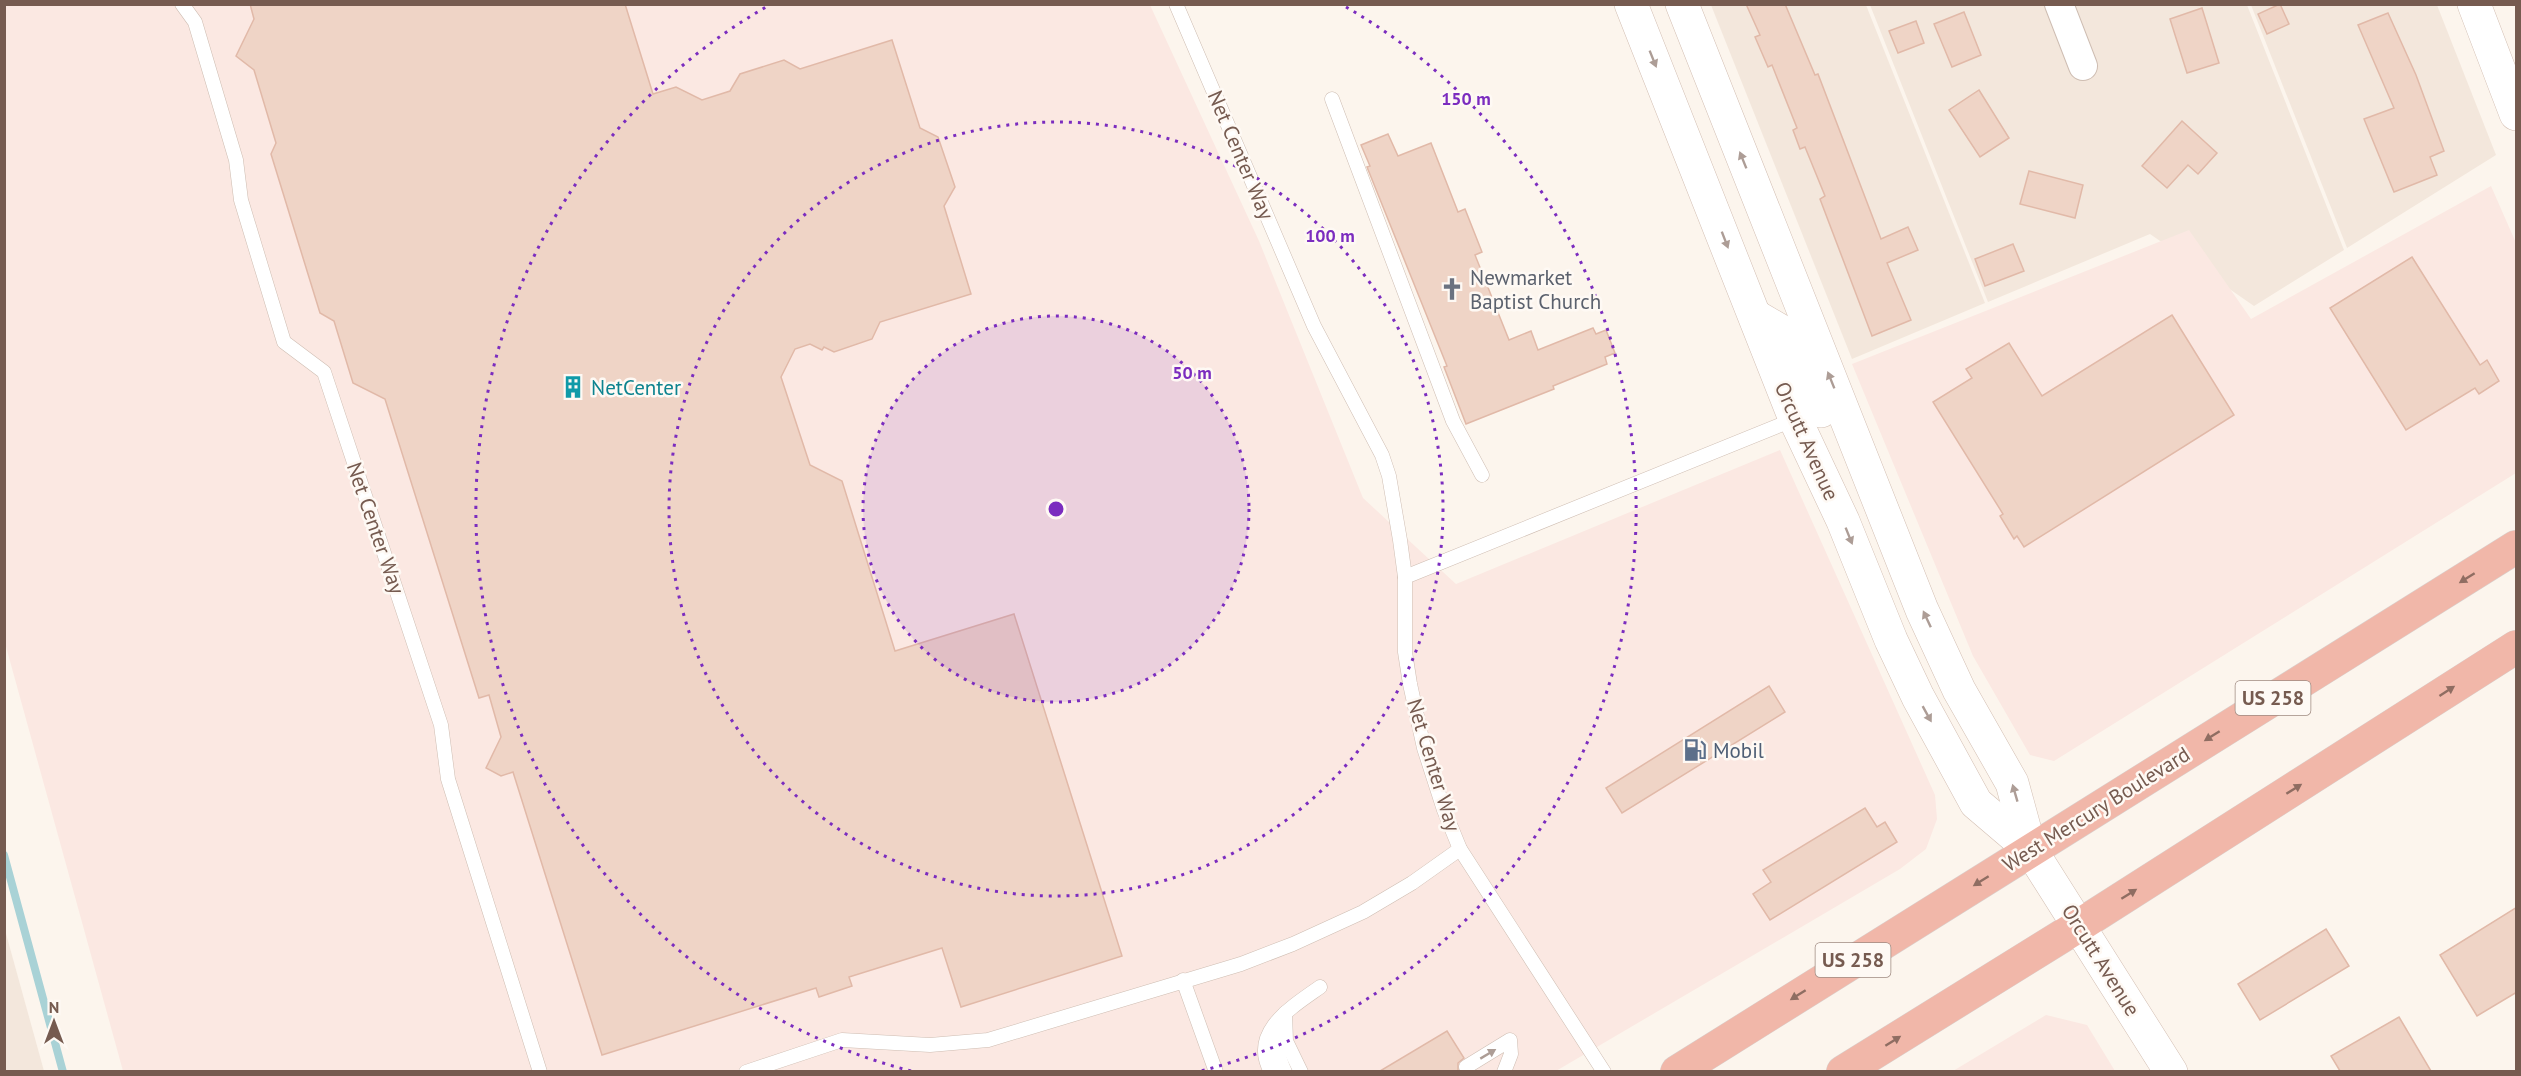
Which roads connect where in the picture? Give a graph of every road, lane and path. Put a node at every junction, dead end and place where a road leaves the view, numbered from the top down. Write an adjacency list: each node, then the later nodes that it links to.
1 (182, 4): 24 (lane, Net Center Way)
2 (1176, 4): 15 (lane, Net Center Way)
3 (1631, 4): 10 (main road, Orcutt Avenue, one-way to 10)
4 (1682, 4): 11 (main road, Orcutt Avenue, one-way to 4)
5 (2059, 4): 7 (street)
6 (2474, 4): 9 (main road)
7 (2083, 66)
8 (1332, 99): 13 (lane)
9 (2517, 114)
10 (1753, 315): 11 (main road); 12 (main road, Orcutt Avenue)
11 (1845, 413): 18 (main road, Orcutt Avenue, one-way to 11)
12 (1795, 419): 15 (lane); 18 (main road, Orcutt Avenue, one-way to 18)
13 (1482, 475)
14 (2517, 547): 18 (highway, West Mercury Boulevard / US 258, one-way to 18)
15 (1405, 577): 17 (lane, Net Center Way)
16 (2517, 647): 19 (highway, one-way to 16)
17 (1460, 849): 20 (lane, Net Center Way); 31 (lane)
18 (2030, 849): 19 (main road, Orcutt Avenue); 32 (highway, West Mercury Boulevard / US 258, one-way to 32)
19 (2080, 925): 33 (highway, one-way to 19); 34 (main road, Orcutt Avenue)
20 (1183, 980): 25 (lane, Net Center Way); 26 (lane)
21 (1320, 987): 22 (lane)
22 (1285, 1013): 27 (lane); 28 (lane); 29 (lane)
23 (1466, 1067): 30 (lane, one-way to 30)
24 (540, 1071)
25 (746, 1071)
26 (1216, 1071)
27 (1271, 1071)
28 (1286, 1071)
29 (1301, 1071)
30 (1504, 1071)
31 (1604, 1071)
32 (1677, 1071)
33 (1843, 1071)
34 (2171, 1071)

